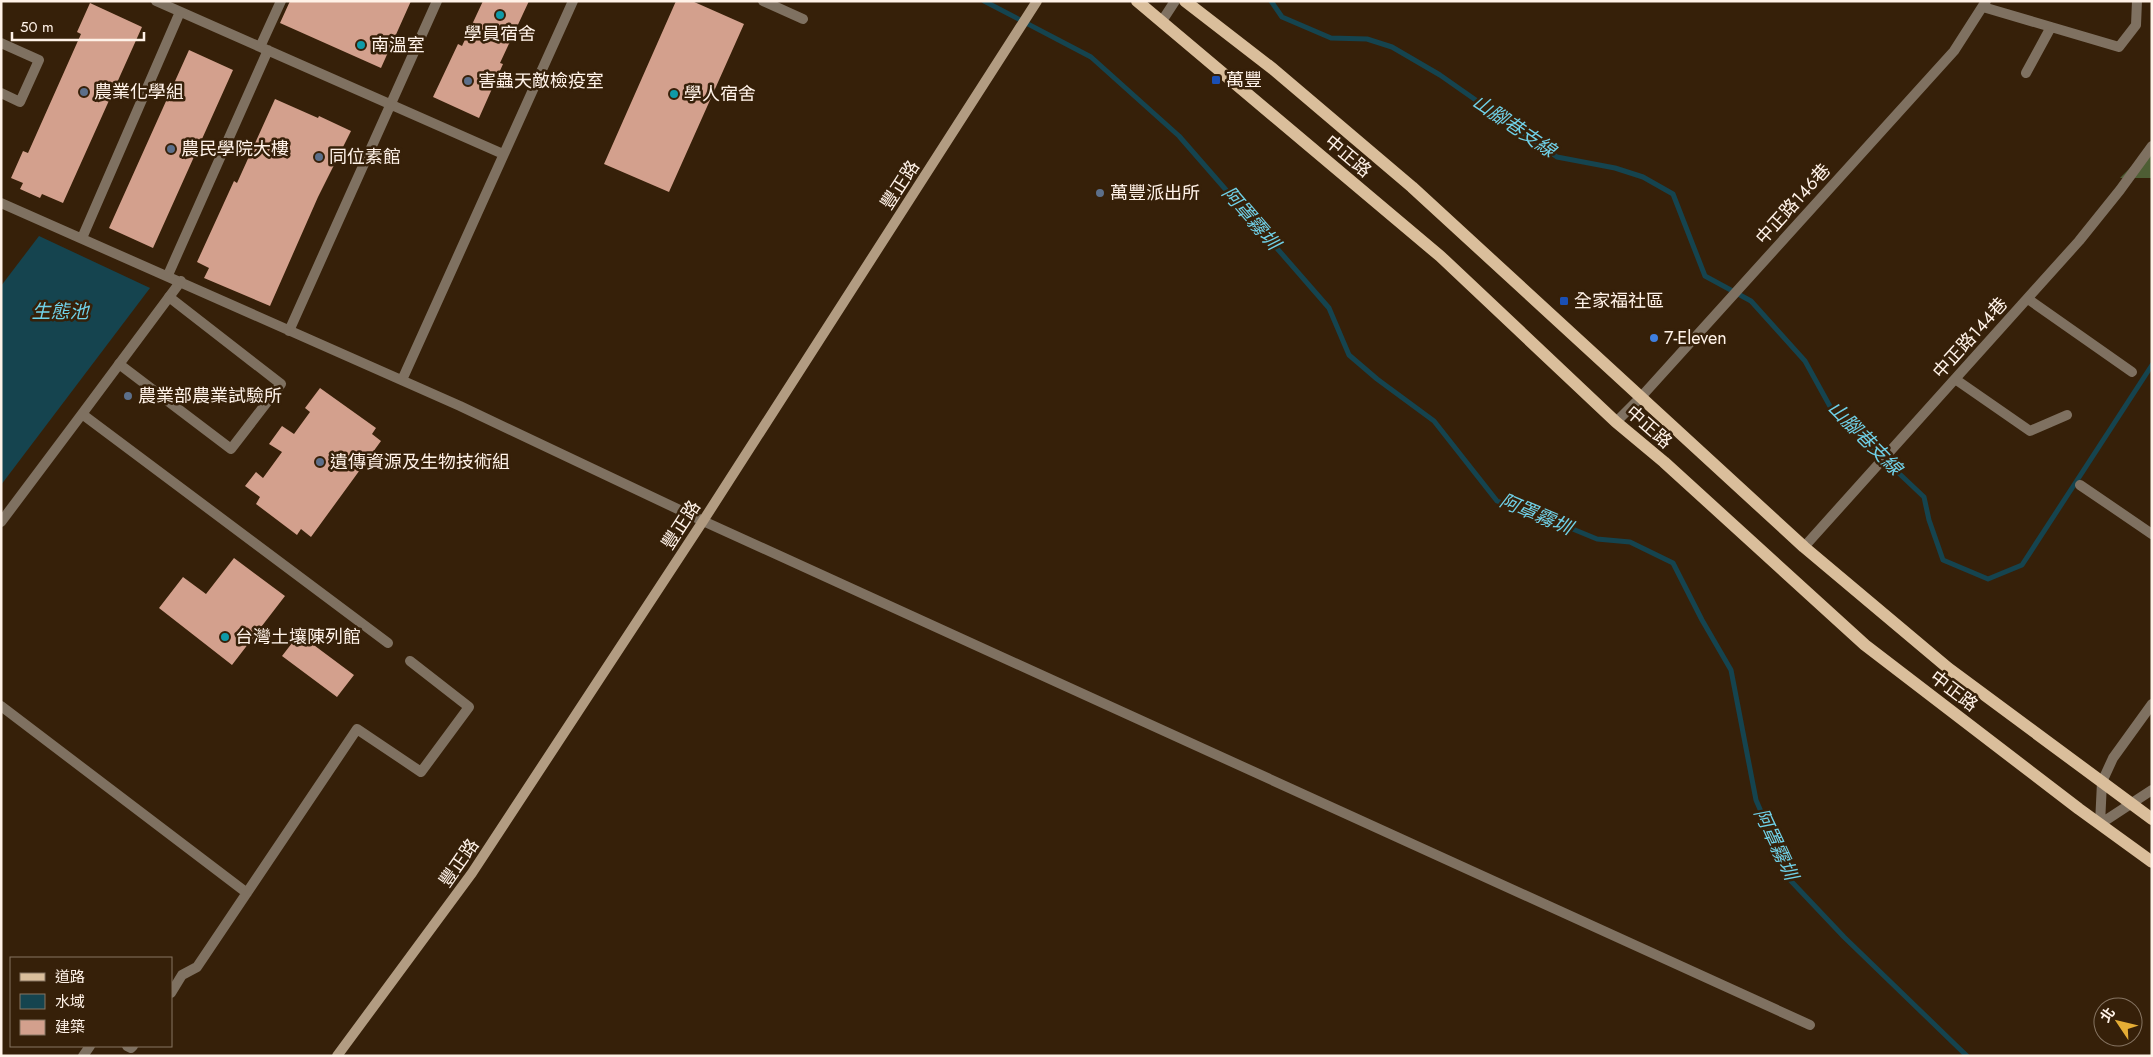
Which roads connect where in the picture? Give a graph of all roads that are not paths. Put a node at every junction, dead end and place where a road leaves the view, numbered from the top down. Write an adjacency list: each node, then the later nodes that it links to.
1 (156, 1): 12 (street)
2 (281, 1): 17 (street)
3 (437, 1): 20 (street)
4 (574, 1): 22 (street)
5 (763, 1): 13 (street)
6 (1037, 1): 39 (street, 豐正路)
7 (1137, 1): 14 (main road, 中正路)
8 (1175, 1): 14 (street)
9 (1185, 1): 34 (main road, 中正路)
10 (2137, 1): 15 (street)
11 (1985, 4): 15 (street); 34 (street, 中正路146巷)
12 (180, 12): 17 (street); 24 (street)
13 (803, 19)
14 (1162, 21): 37 (main road, 中正路)
15 (2051, 27): 18 (street)
16 (1, 43): 19 (street)
17 (264, 49): 20 (street); 25 (street)
18 (2026, 73)
19 (1, 93)
20 (390, 104): 22 (street); 29 (street)
21 (2152, 146): 28 (street, 中正路144巷)
22 (503, 154): 33 (street)
23 (1, 203): 24 (street)
24 (82, 238): 25 (street)
25 (168, 276): 26 (street)
26 (181, 281): 27 (street); 29 (street)
27 (169, 297): 30 (street); 30 (street)
28 (2028, 299): 31 (street); 32 (street, 中正路144巷)
29 (289, 331): 33 (street)
30 (119, 364): 35 (street)
31 (2132, 372)
32 (1955, 379): 36 (street); 42 (street, 中正路144巷)
33 (402, 380): 39 (street)
34 (1641, 397): 37 (street, 中正路146巷); 42 (main road, 中正路)
35 (82, 414): 40 (street); 43 (street)
36 (2067, 415)
37 (1616, 422): 51 (main road, 中正路)
38 (2080, 485): 41 (street)
39 (703, 521): 55 (street); 56 (street, 豐正路)
40 (1, 522)
41 (2152, 534)
42 (1804, 547): 47 (main road, 中正路)
43 (388, 643)
44 (410, 661): 53 (street)
45 (2152, 704): 47 (street)
46 (1, 706): 53 (street)
47 (2102, 782): 49 (main road, 中正路); 51 (street)
48 (2152, 790): 49 (street)
49 (2130, 803): 50 (main road, 中正路); 51 (street)
50 (2152, 819)
51 (2100, 824): 52 (main road, 中正路)
52 (2152, 862)
53 (247, 892): 54 (street)
54 (172, 991)
55 (1810, 1025)
56 (336, 1056)

